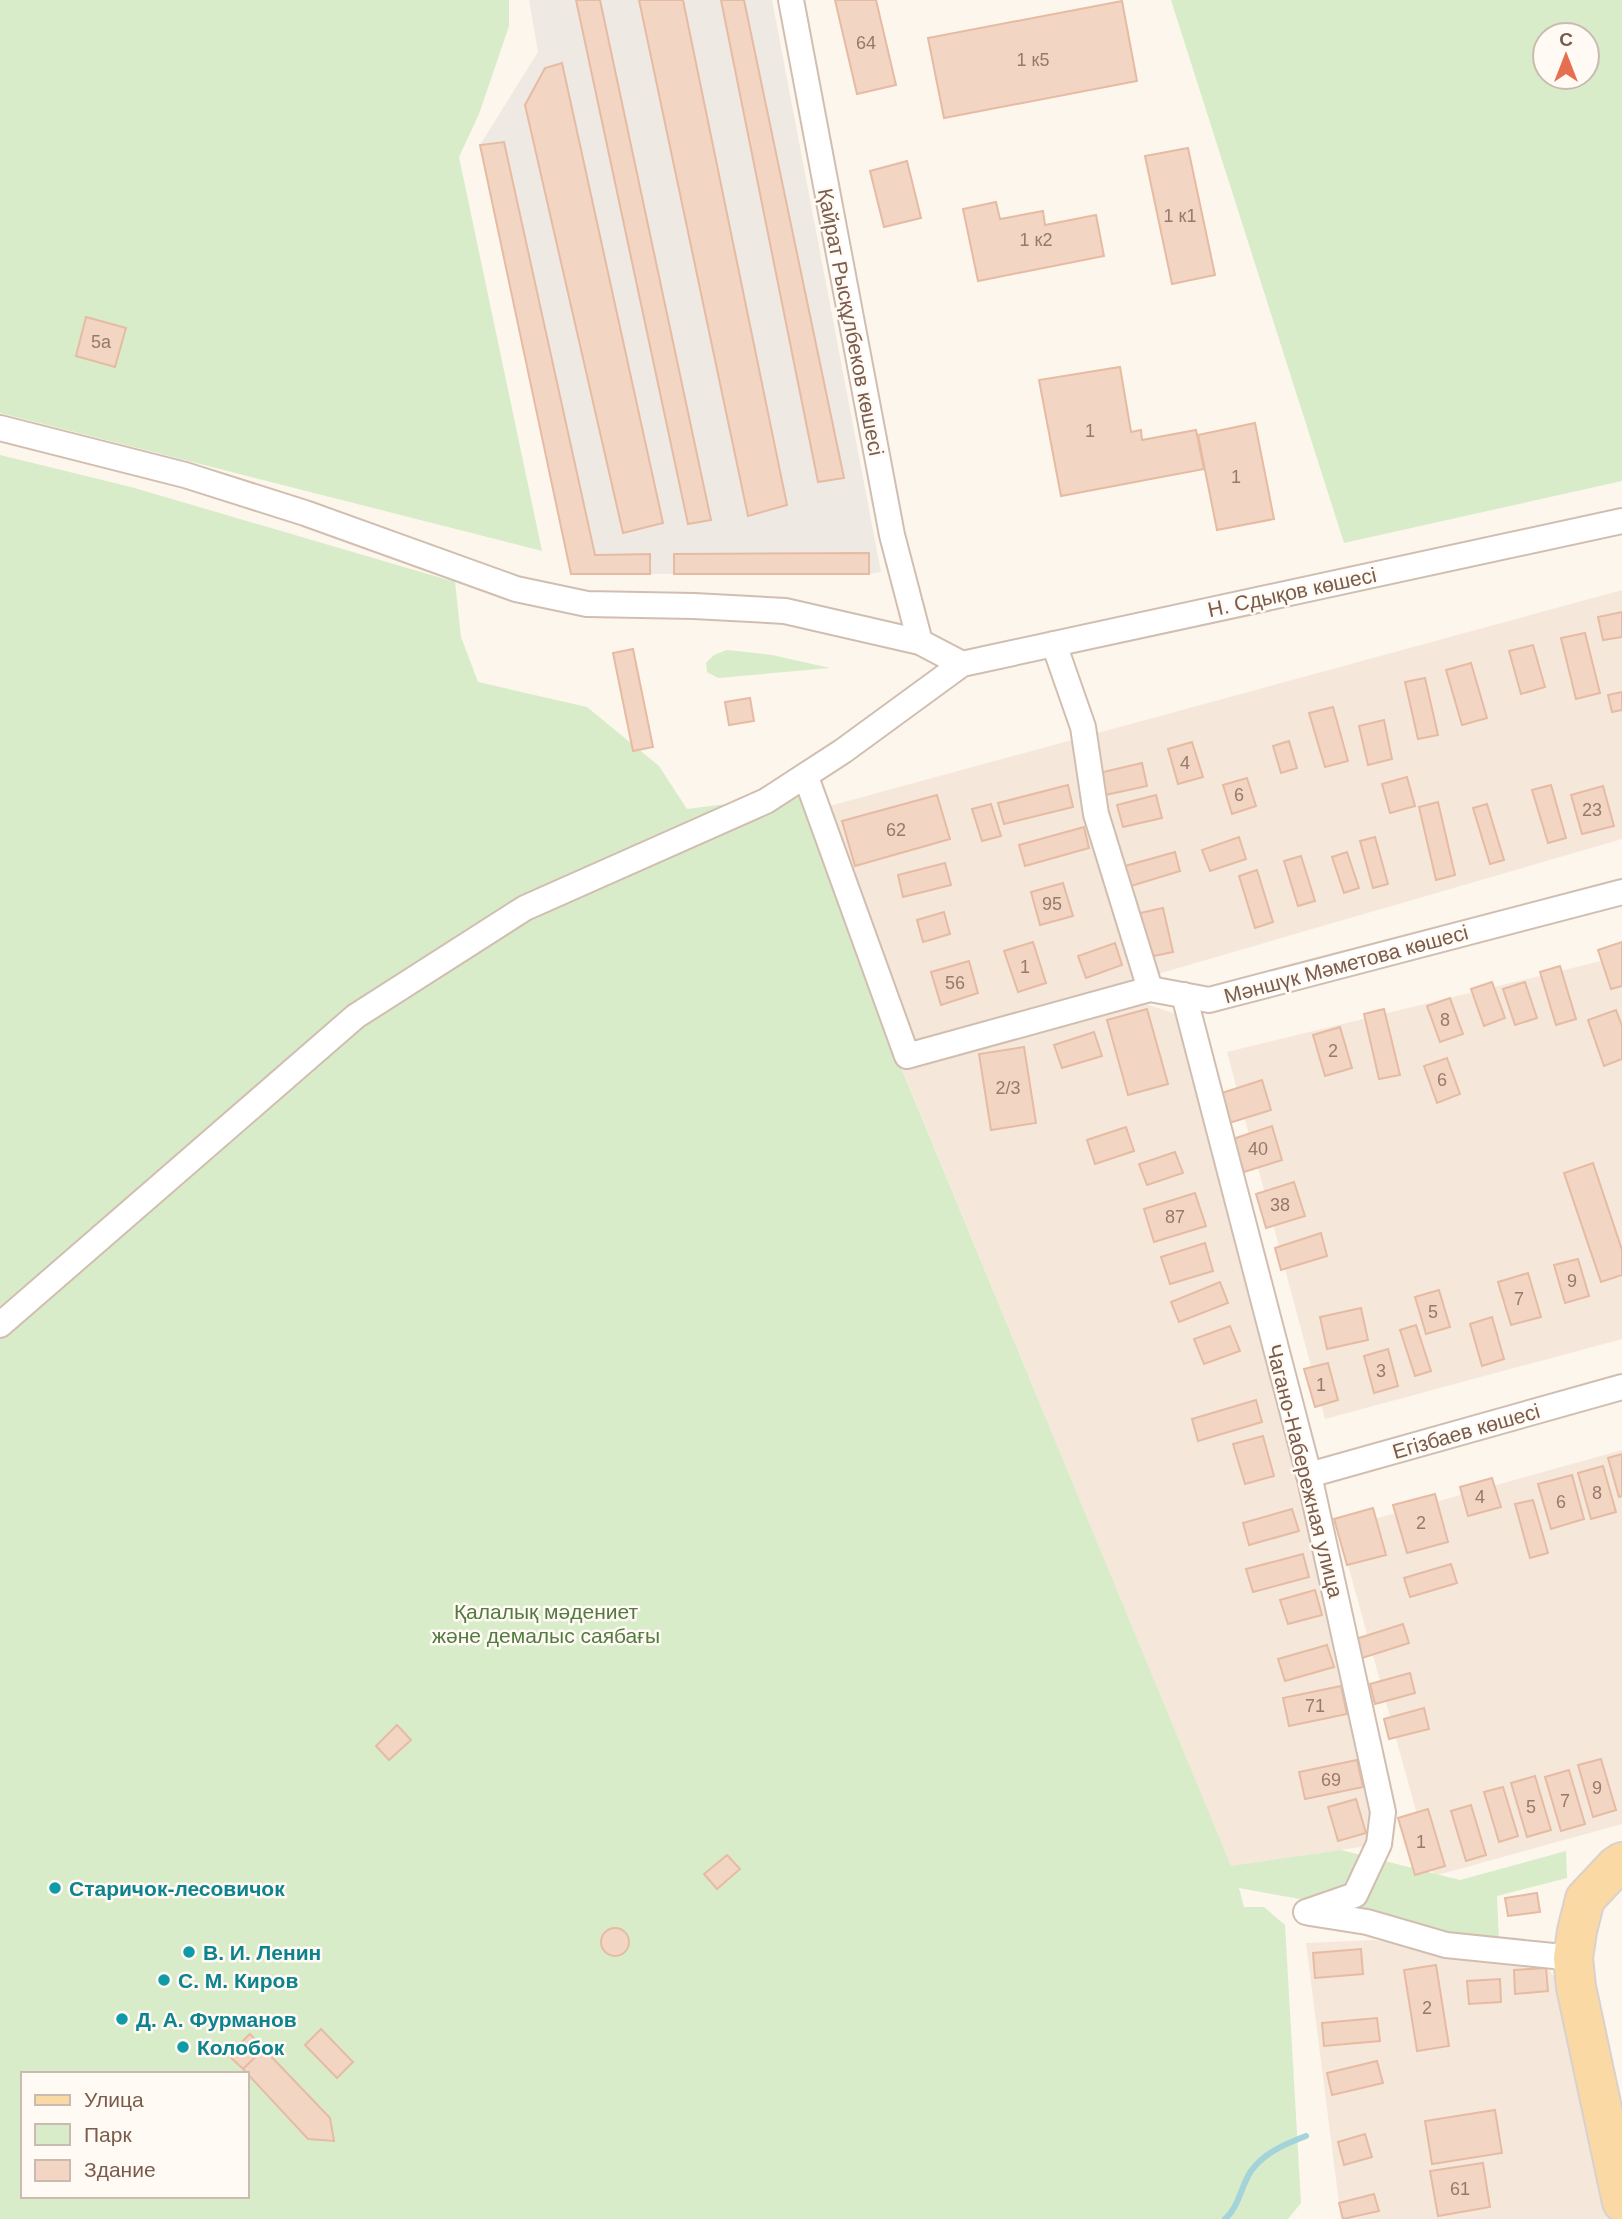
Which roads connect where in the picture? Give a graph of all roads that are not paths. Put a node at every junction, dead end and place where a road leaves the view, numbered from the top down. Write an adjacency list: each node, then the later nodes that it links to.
1 (790, 0): 4 (street, Қайрат Рысқұлбеков көшесі)
2 (0, 428): 4 (street)
3 (1622, 521): 5 (street, Н. Сдықов көшесі)
4 (920, 642): 6 (street)
5 (1054, 644): 6 (street, Н. Сдықов көшесі); 9 (street)
6 (962, 664): 7 (street)
7 (806, 777): 9 (street, Мәншүк Мәметова көшесі); 11 (street)
8 (1622, 891): 10 (street, Мәншүк Мәметова көшесі)
9 (1150, 989): 10 (street, Мәншүк Мәметова көшесі)
10 (1184, 995): 13 (street, Чагано-Набережная улица)
11 (0, 1325)
12 (1622, 1387): 13 (street, Егізбаев көшесі)
13 (1309, 1475): 15 (street, Чагано-Набережная улица)
14 (1617, 1882): 15 (main road); 16 (main road)
15 (1573, 1958): 17 (main road)
16 (1622, 2087)
17 (1622, 2202)

